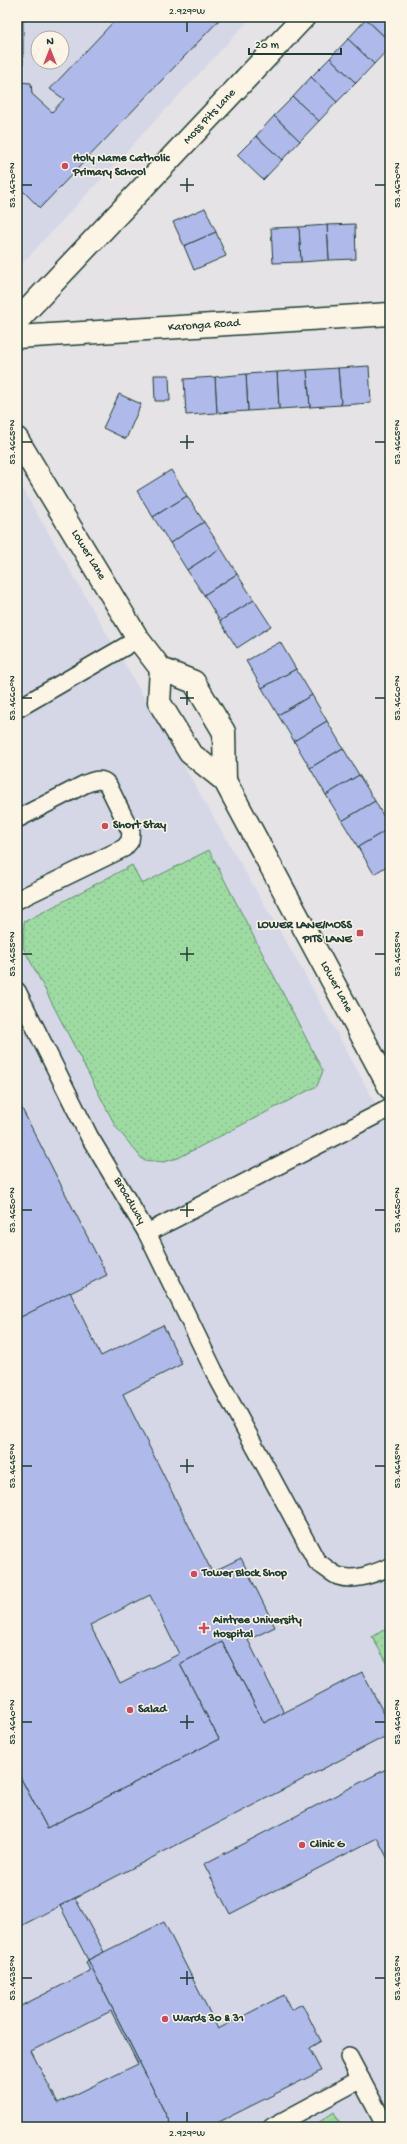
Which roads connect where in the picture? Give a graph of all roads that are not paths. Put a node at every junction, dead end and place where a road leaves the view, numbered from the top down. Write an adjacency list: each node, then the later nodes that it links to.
1 (304, 17): 3 (street, Moss Pits Lane)
2 (390, 314): 4 (street, Karonga Road)
3 (17, 321)
4 (17, 337)
5 (17, 439): 6 (street, Lower Lane)
6 (138, 639): 7 (street, Lower Lane); 8 (lane)
7 (161, 668): 9 (street, Lower Lane); 9 (street, Lower Lane)
8 (17, 709)
9 (225, 781): 13 (street, Lower Lane)
10 (17, 819): 11 (lane)
11 (17, 900)
12 (17, 991): 15 (lane, Broadway)
13 (390, 1088)
14 (390, 1108): 15 (lane, Broadway)
15 (147, 1233): 16 (lane)
16 (390, 1567)
17 (349, 2057): 18 (lane)
18 (361, 2079): 19 (lane); 20 (lane)
19 (272, 2127)
20 (386, 2127)

